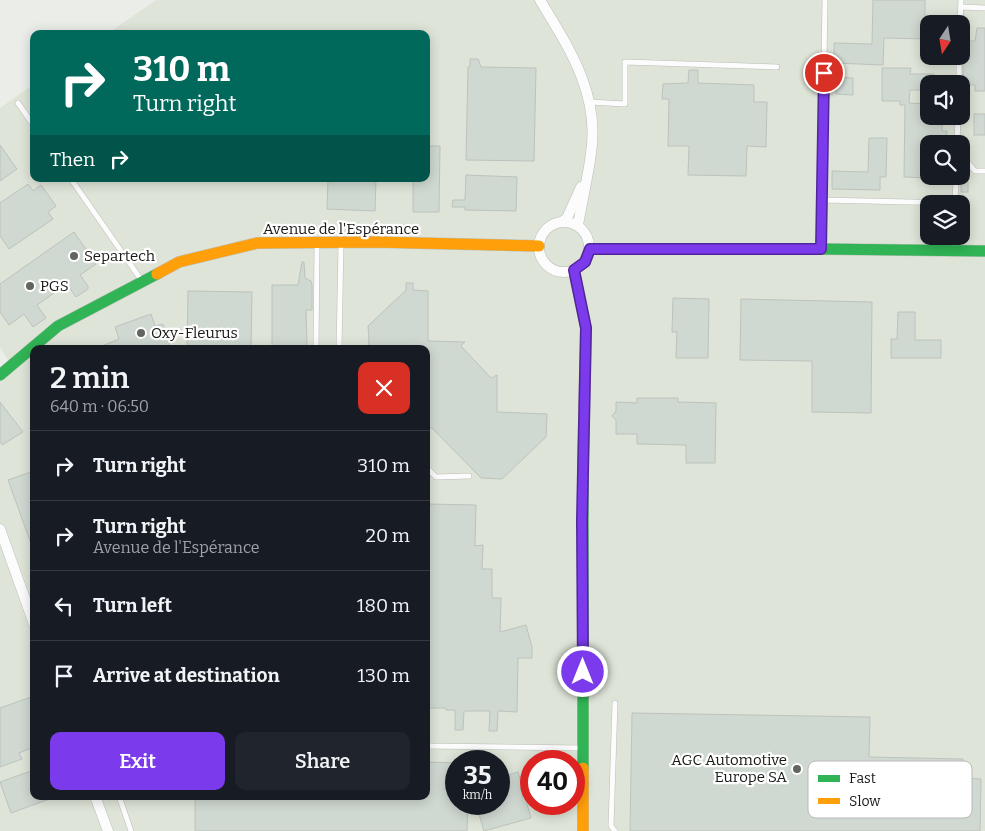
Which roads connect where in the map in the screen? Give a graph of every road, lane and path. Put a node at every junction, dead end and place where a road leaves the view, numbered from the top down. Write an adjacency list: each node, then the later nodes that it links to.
1 (540, 0): 8 (street)
2 (825, 0): 15 (lane)
3 (961, 0): 4 (lane)
4 (961, 7): 5 (lane); 6 (lane)
5 (985, 8)
6 (961, 15)
7 (777, 67): 8 (lane)
8 (589, 102): 13 (street)
9 (18, 103): 10 (lane)
10 (30, 120)
11 (970, 164): 12 (lane)
12 (985, 171)
13 (586, 178): 17 (street); 18 (street)
14 (73, 182): 28 (lane)
15 (822, 200): 16 (lane); 24 (lane)
16 (920, 203)
17 (563, 221): 18 (street); 22 (street)
18 (578, 225): 23 (street)
19 (317, 243): 20 (street, Avenue de l'Espérance); 28 (street, Avenue de l'Espérance); 30 (lane)
20 (341, 243): 22 (street, Avenue de l'Espérance); 31 (lane)
21 (954, 245): 25 (lane)
22 (539, 246): 27 (street)
23 (590, 249): 24 (street); 27 (street)
24 (821, 249): 25 (street)
25 (954, 251): 26 (street)
26 (985, 251)
27 (574, 270): 40 (street)
28 (142, 282): 29 (street, Avenue de l'Espérance)
29 (36, 345)
30 (316, 345)
31 (339, 345)
32 (30, 350): 33 (street, Avenue de l'Espérance)
33 (0, 375)
34 (430, 471): 35 (lane)
35 (469, 476)
36 (0, 529): 37 (street)
37 (30, 613)
38 (615, 703): 46 (lane)
39 (430, 746): 40 (lane)
40 (583, 748): 45 (street)
41 (96, 800): 43 (street)
42 (120, 800): 44 (lane)
43 (108, 831)
44 (131, 831)
45 (583, 831)
46 (615, 831)

